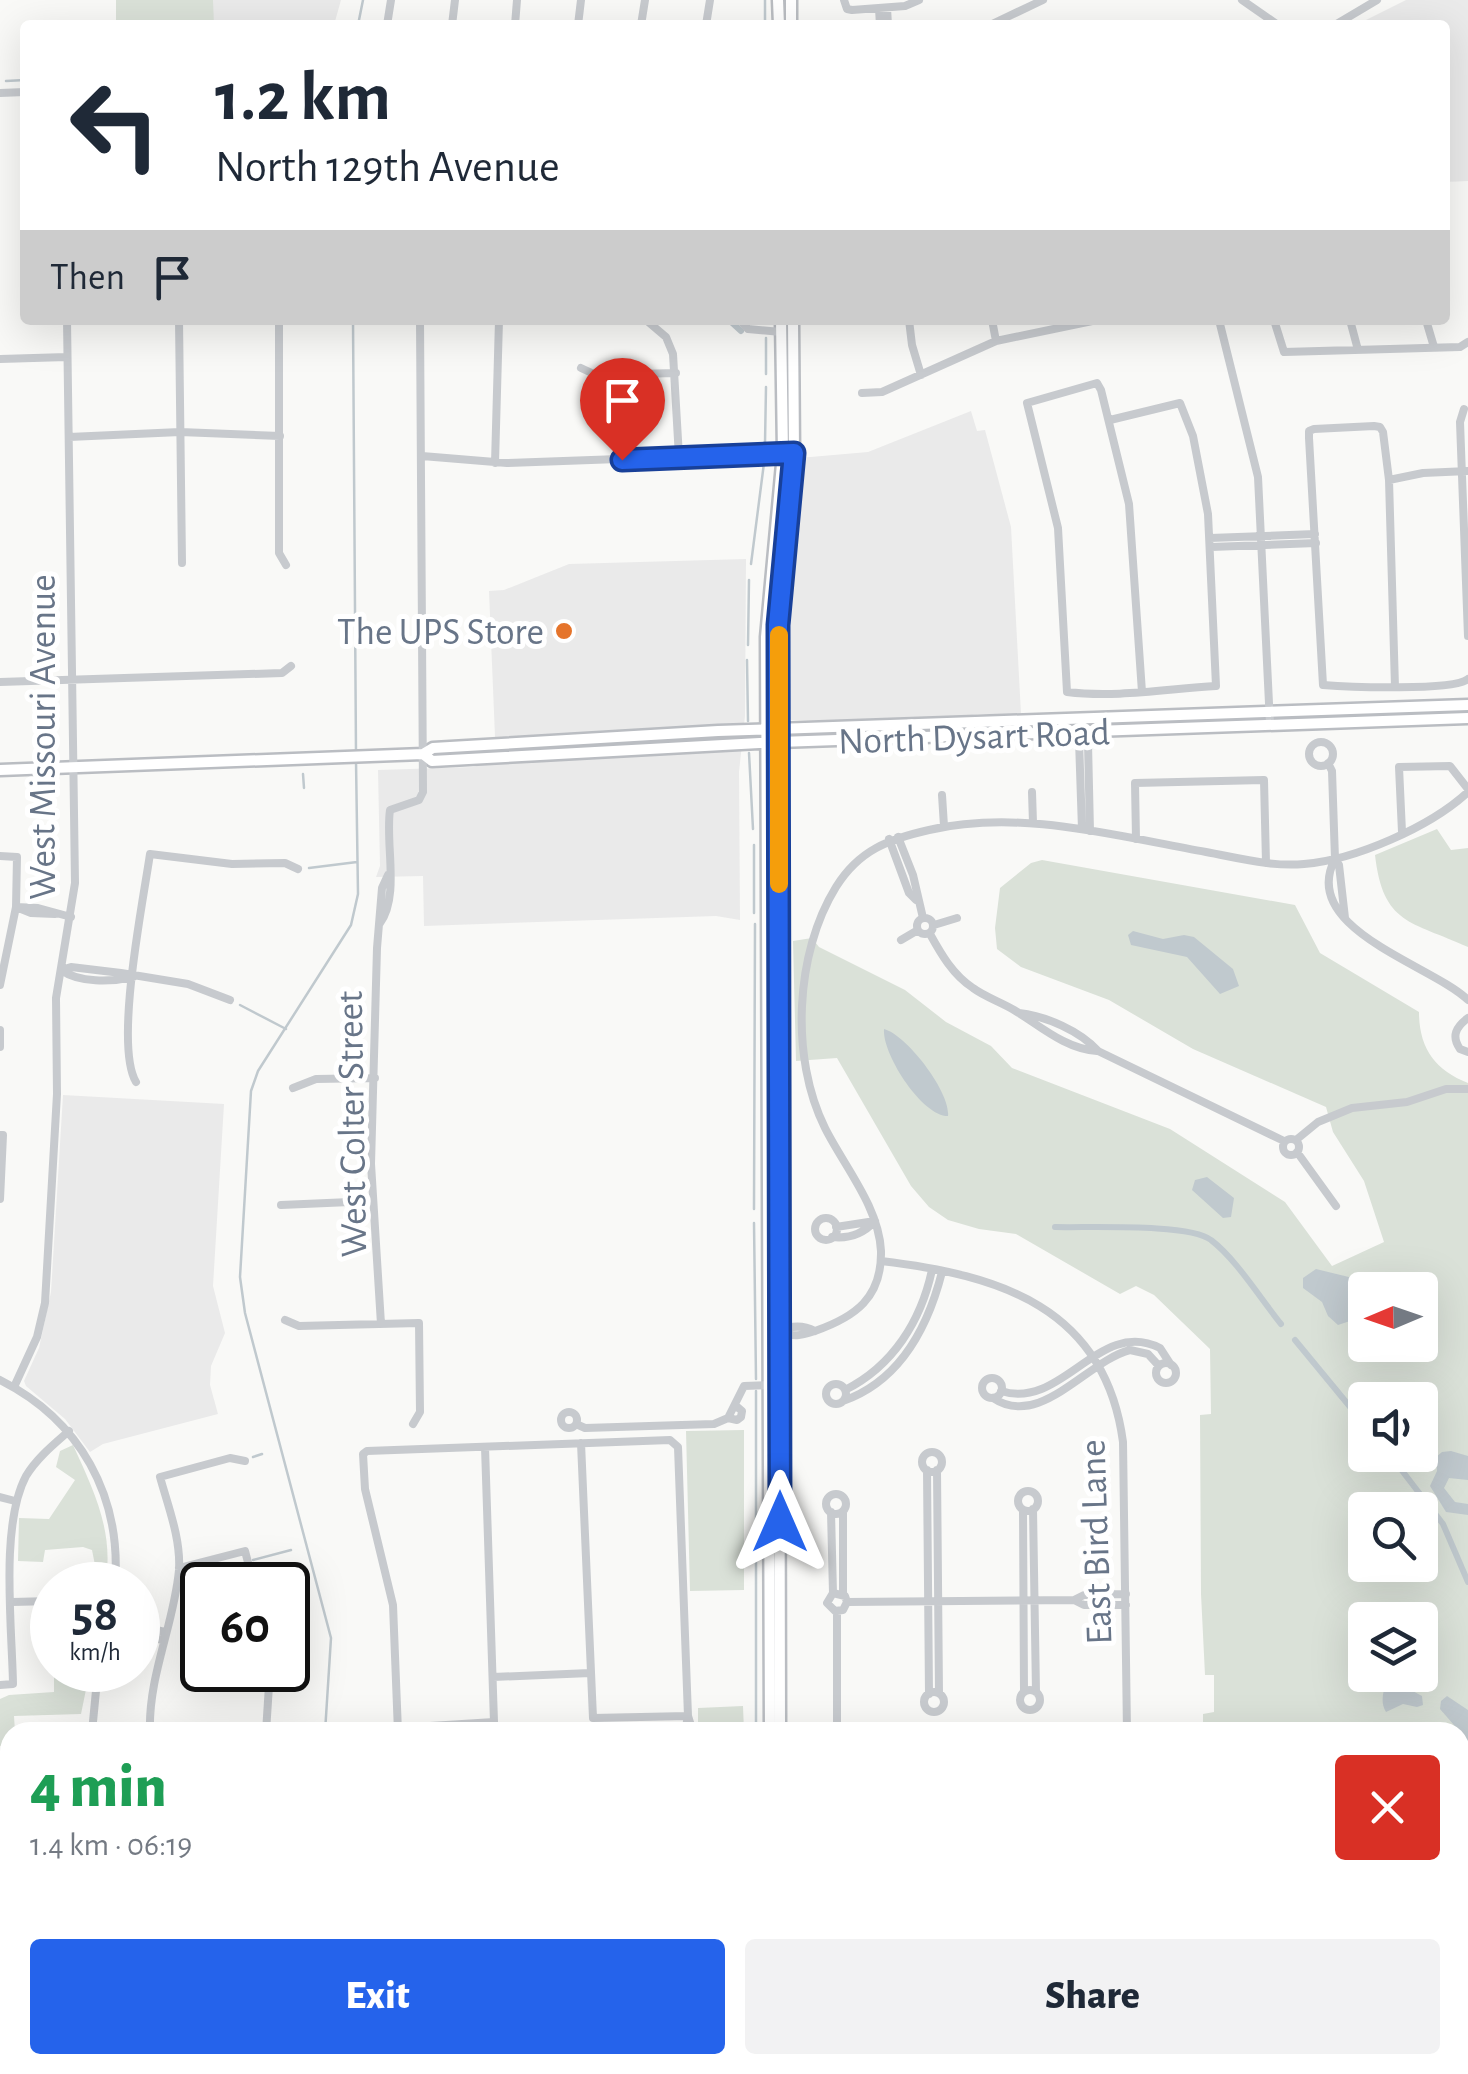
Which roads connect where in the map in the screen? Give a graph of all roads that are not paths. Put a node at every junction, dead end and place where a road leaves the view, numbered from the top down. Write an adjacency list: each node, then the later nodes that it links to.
1 (919, 0): 7 (street)
2 (1044, 0): 5 (street)
3 (1242, 0): 11 (street)
4 (1377, 0): 12 (street)
5 (1025, 3): 10 (street)
6 (846, 4): 7 (street)
7 (883, 9): 8 (street); 9 (street)
8 (881, 20)
9 (886, 20)
10 (998, 20)
11 (1271, 20)
12 (1343, 20)
13 (67, 325): 33 (street, West Missouri Avenue)
14 (179, 325): 41 (street)
15 (279, 325): 42 (street)
16 (420, 325): 45 (street, West Colter Street)
17 (498, 325): 47 (street)
18 (652, 325): 36 (street)
19 (744, 325): 28 (street)
20 (793, 325): 44 (main road)
21 (910, 325): 37 (street)
22 (993, 325): 29 (street)
23 (1066, 325): 29 (street)
24 (1220, 325): 51 (street)
25 (1276, 325): 32 (street)
26 (1351, 325): 32 (street)
27 (1427, 325): 31 (street)
28 (779, 328): 44 (main road)
29 (996, 342): 37 (street)
30 (1468, 342): 31 (street)
31 (1434, 347): 32 (street)
32 (1358, 350)
33 (67, 357): 34 (street); 43 (street, West Missouri Avenue)
34 (0, 359)
35 (581, 368): 36 (street)
36 (676, 373): 46 (street)
37 (921, 375): 38 (street)
38 (862, 392)
39 (1464, 409): 48 (street)
40 (1110, 420): 52 (street); 62 (street); 62 (street)
41 (180, 432): 42 (street); 43 (street); 54 (street)
42 (280, 436): 55 (street)
43 (68, 437): 58 (street, West Missouri Avenue)
44 (788, 453): 46 (street); 68 (main road)
45 (422, 456): 47 (street); 71 (street, West Colter Street)
46 (679, 457): 47 (street)
47 (495, 463)
48 (1465, 471): 49 (street); 53 (street)
49 (1388, 480): 50 (street); 61 (street)
50 (1316, 538): 51 (street); 61 (street)
51 (1262, 540): 52 (street); 64 (street)
52 (1211, 542): 62 (street)
53 (1467, 558): 56 (street)
54 (182, 563)
55 (286, 565)
56 (1468, 636)
57 (292, 666): 58 (street)
58 (70, 680): 60 (street); 73 (street, West Missouri Avenue)
59 (1467, 680): 61 (street)
60 (0, 682)
61 (1395, 686)
62 (1142, 692)
63 (1468, 705): 64 (main road, North Dysart Road)
64 (1270, 718): 65 (main road, North Dysart Road); 66 (main road, North Dysart Road); 67 (main road, North Dysart Road)
65 (1468, 718)
66 (1084, 719): 67 (street); 68 (main road, North Dysart Road)
67 (1084, 732): 68 (main road, North Dysart Road); 80 (street)
68 (773, 736): 69 (main road, North Dysart Road); 70 (main road, North Dysart Road); 127 (main road)
69 (597, 738): 70 (main road); 71 (main road, North Dysart Road)
70 (598, 751): 71 (main road, North Dysart Road)
71 (423, 754): 73 (main road, North Dysart Road); 105 (street, West Colter Street)
72 (1328, 763): 85 (street)
73 (72, 768): 74 (main road, North Dysart Road); 89 (street, West Missouri Avenue)
74 (0, 770)
75 (1468, 791): 81 (street); 81 (street)
76 (1032, 792): 78 (street)
77 (942, 795): 79 (street)
78 (1033, 823): 79 (street); 80 (street)
79 (944, 826): 82 (street)
80 (1086, 830): 83 (street)
81 (1402, 832): 85 (street)
82 (894, 838): 90 (street); 117 (street)
83 (1136, 840): 86 (street); 86 (street)
84 (0, 856): 88 (street)
85 (1335, 859): 86 (street); 100 (street)
86 (1266, 863)
87 (298, 869): 97 (street)
88 (16, 907): 89 (street); 95 (street)
89 (71, 917): 96 (street, West Missouri Avenue)
90 (922, 918): 92 (street); 93 (street)
91 (957, 918): 92 (street)
92 (932, 929): 93 (street); 111 (street)
93 (918, 930): 94 (street)
94 (901, 940)
95 (3, 958): 98 (street)
96 (60, 970): 97 (street); 136 (street, West Missouri Avenue)
97 (133, 978): 99 (street); 106 (street)
98 (0, 985)
99 (230, 1000)
100 (1468, 1000)
101 (1468, 1018): 104 (street)
102 (0, 1030): 103 (street)
103 (0, 1047)
104 (1468, 1052)
105 (376, 1078): 107 (street); 114 (street, West Colter Street)
106 (136, 1082)
107 (293, 1088)
108 (1468, 1088): 110 (street)
109 (2, 1135): 113 (street)
110 (1296, 1140): 111 (street); 112 (street)
111 (1284, 1142): 112 (street)
112 (1297, 1152): 116 (street)
113 (0, 1199)
114 (373, 1201): 115 (street); 126 (street, West Colter Street)
115 (281, 1205)
116 (1336, 1206)
117 (875, 1221): 118 (street); 119 (street); 120 (street)
118 (836, 1228): 119 (street); 119 (street)
119 (832, 1238)
120 (881, 1260): 121 (street, East Bird Lane); 127 (street)
121 (932, 1270): 122 (street, East Bird Lane); 123 (street)
122 (942, 1272): 125 (street); 130 (street, East Bird Lane)
123 (917, 1316): 125 (street); 129 (street)
124 (284, 1320): 126 (street)
125 (927, 1320): 133 (street)
126 (381, 1324): 144 (street)
127 (774, 1331): 135 (main road); 191 (main road)
128 (1142, 1346): 130 (street); 131 (street); 132 (street)
129 (886, 1360): 133 (street); 138 (street)
130 (1095, 1362): 137 (street); 164 (street, East Bird Lane)
131 (1171, 1365): 132 (street); 132 (street)
132 (1159, 1366)
133 (894, 1368): 142 (street)
134 (0, 1380): 136 (street)
135 (759, 1385): 145 (street); 190 (main road)
136 (14, 1386): 146 (street)
137 (1054, 1388): 140 (street); 143 (street)
138 (845, 1390): 142 (street); 142 (street)
139 (1001, 1392): 140 (street); 141 (street); 141 (street)
140 (1022, 1394): 143 (street)
141 (992, 1398): 143 (street)
142 (843, 1402)
143 (1023, 1406)
144 (413, 1424)
145 (576, 1424)
146 (69, 1431): 152 (street); 159 (street)
147 (581, 1443): 148 (street); 175 (street); 183 (street)
148 (485, 1447): 176 (street); 187 (street)
149 (245, 1462): 162 (street)
150 (932, 1470): 165 (street)
151 (0, 1497): 152 (street)
152 (15, 1501): 168 (street)
153 (1028, 1510): 156 (street)
154 (842, 1511): 155 (street); 155 (street); 158 (street)
155 (831, 1512): 157 (street)
156 (1028, 1549): 166 (street); 167 (street)
157 (832, 1553): 158 (street); 163 (street)
158 (842, 1553): 163 (street)
159 (117, 1562)
160 (203, 1562): 161 (street)
161 (249, 1562)
162 (179, 1568): 172 (street)
163 (841, 1597): 165 (street); 170 (street); 170 (street)
164 (1126, 1600): 167 (street); 193 (street, East Bird Lane)
165 (933, 1601): 166 (street); 182 (street)
166 (1024, 1601): 167 (street); 173 (street)
167 (1034, 1601): 174 (street)
168 (12, 1602): 169 (street); 177 (street)
169 (30, 1602)
170 (838, 1612): 192 (street)
171 (160, 1635): 172 (street)
172 (164, 1636): 185 (street)
173 (1024, 1650): 174 (street); 180 (street)
174 (1035, 1651): 181 (street)
175 (590, 1673): 176 (street); 183 (street)
176 (493, 1677): 188 (street)
177 (0, 1685)
178 (96, 1692): 184 (street)
179 (269, 1692): 186 (street)
180 (1024, 1692): 181 (street); 181 (street)
181 (1036, 1692)
182 (934, 1694)
183 (688, 1716): 189 (street)
184 (93, 1722)
185 (150, 1722)
186 (267, 1722)
187 (398, 1722)
188 (494, 1722)
189 (688, 1722)
190 (770, 1722)
191 (780, 1722)
192 (839, 1722)
193 (1127, 1722)

